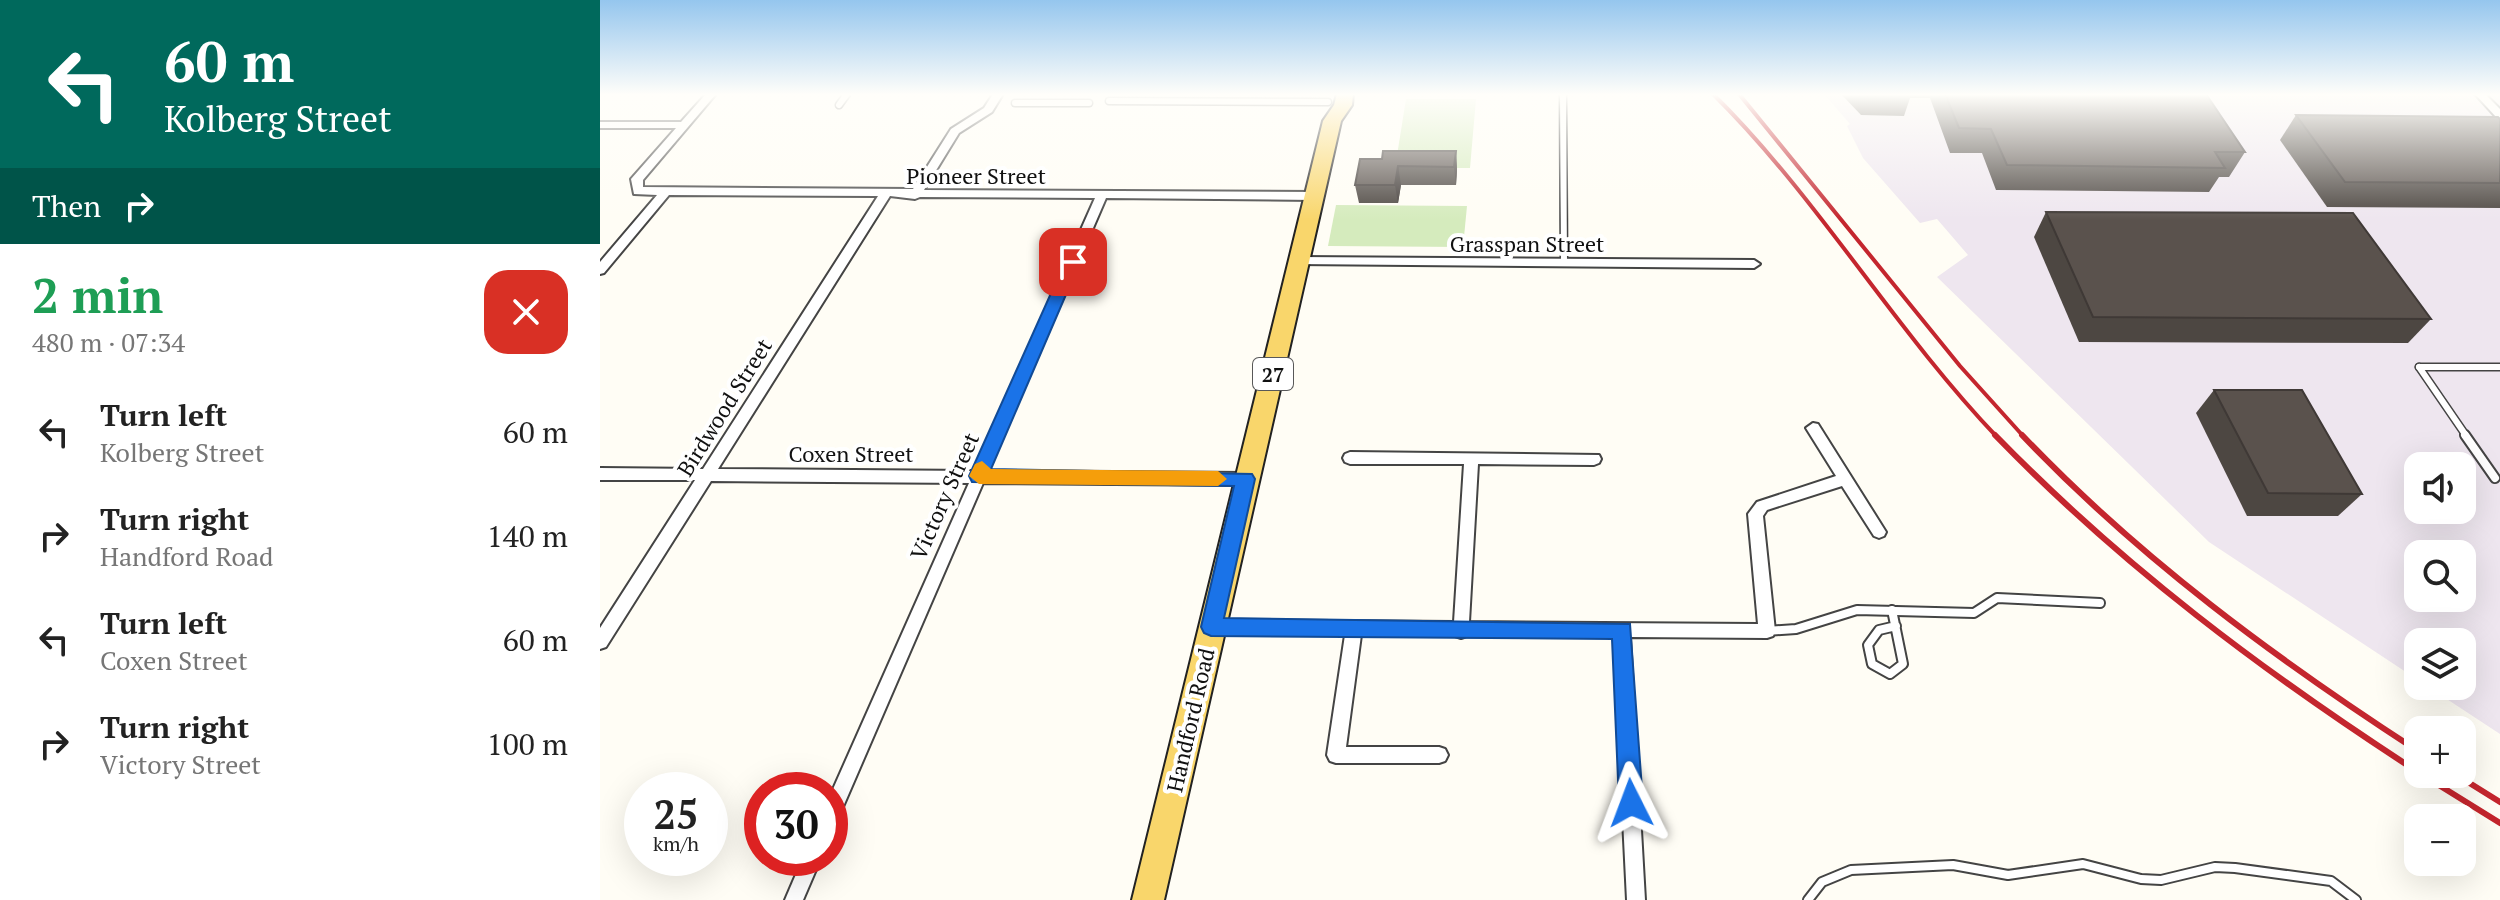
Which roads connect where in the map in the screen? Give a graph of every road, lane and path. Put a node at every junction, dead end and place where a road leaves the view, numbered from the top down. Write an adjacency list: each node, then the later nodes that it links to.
1 (674, 136): 5 (street, Pioneer Street)
2 (952, 136): 7 (street)
3 (1324, 136): 9 (main road, Handford Road / 27)
4 (1563, 136): 11 (lane)
5 (664, 194): 6 (street, Pioneer Street); 13 (street)
6 (885, 195): 7 (street, Pioneer Street); 20 (street, Birdwood Street)
7 (915, 195): 8 (street, Pioneer Street)
8 (1102, 195): 9 (street, Pioneer Street); 21 (street, Victory Street)
9 (1315, 196): 10 (main road, Handford Road / 27)
10 (1299, 261): 11 (street, Grasspan Street); 23 (main road, Handford Road / 27)
11 (1564, 263): 12 (street, Grasspan Street)
12 (1754, 264)
13 (600, 270)
14 (2500, 367): 22 (lane)
15 (1813, 428): 24 (street)
16 (1350, 458): 17 (street)
17 (1471, 458): 18 (street); 32 (street)
18 (1594, 459)
19 (600, 474): 20 (street, Coxen Street)
20 (707, 474): 21 (street, Coxen Street); 34 (street, Birdwood Street)
21 (979, 476): 23 (street, Coxen Street); 36 (street, Victory Street)
22 (2495, 478)
23 (1245, 479): 29 (main road, Handford Road / 27)
24 (1845, 479): 25 (street); 33 (street)
25 (1879, 532)
26 (2100, 603): 27 (lane)
27 (1892, 610): 28 (lane); 33 (lane)
28 (1896, 626): 28 (lane)
29 (1211, 627): 30 (street); 39 (main road, Handford Road / 27)
30 (1354, 629): 32 (street); 35 (street)
31 (1622, 630): 32 (street); 33 (street); 40 (street)
32 (1461, 631)
33 (1767, 631)
34 (600, 642)
35 (1439, 755)
36 (848, 776)
37 (804, 876): 38 (street)
38 (794, 900)
39 (1148, 900)
40 (1636, 900)
41 (1808, 900): 42 (lane)
42 (2356, 900)

